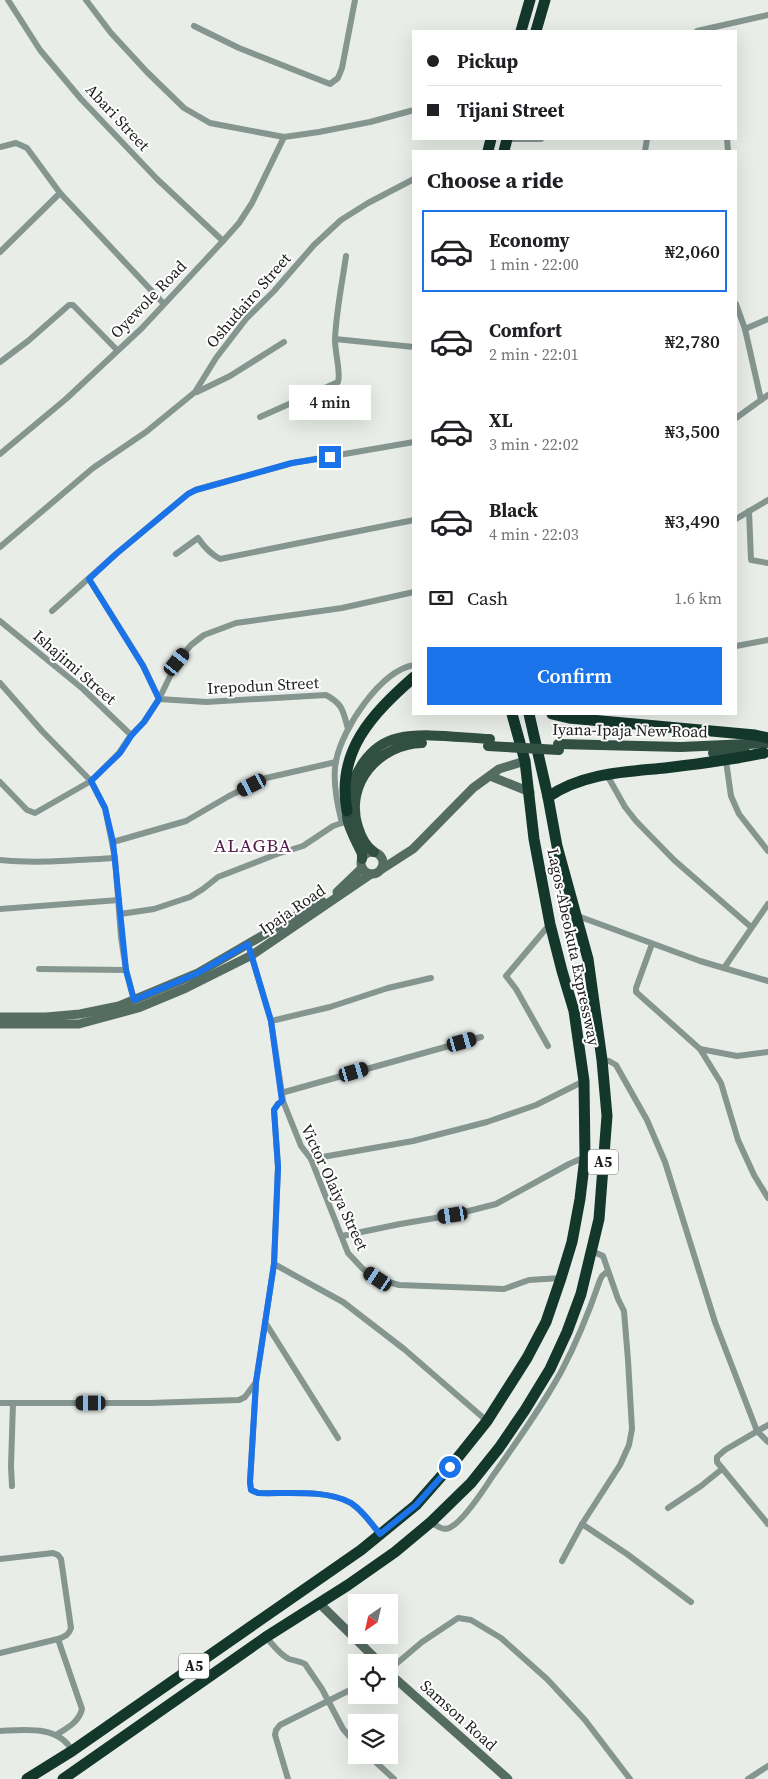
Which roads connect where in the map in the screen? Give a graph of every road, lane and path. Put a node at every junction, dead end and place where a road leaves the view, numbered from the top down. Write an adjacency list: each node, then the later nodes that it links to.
1 (8, 0): 16 (street, Abari Street)
2 (86, 0): 12 (street)
3 (355, 0): 7 (street)
4 (530, 0): 8 (highway)
5 (545, 0): 9 (highway)
6 (768, 15): 10 (street)
7 (194, 26)
8 (521, 30)
9 (536, 30)
10 (713, 30)
11 (412, 111): 12 (street)
12 (284, 137): 16 (street, Oyewole Road)
13 (0, 147): 15 (street)
14 (412, 180): 28 (street, Oshudairo Street)
15 (60, 193): 17 (street); 19 (street)
16 (223, 241): 19 (street, Oyewole Road)
17 (0, 252)
18 (346, 256): 23 (street)
19 (164, 304): 26 (street, Oyewole Road)
20 (737, 307): 22 (street)
21 (768, 318): 22 (street)
22 (746, 330): 30 (street)
23 (335, 339): 25 (street); 31 (street)
24 (284, 342): 28 (street)
25 (412, 346)
26 (117, 350): 27 (street); 34 (street, Oyewole Road)
27 (0, 362)
28 (195, 392): 39 (street, Oshudairo Street)
29 (768, 395): 30 (street)
30 (761, 400): 32 (street)
31 (260, 417)
32 (737, 417)
33 (412, 442): 42 (street)
34 (0, 454)
35 (768, 500): 36 (street)
36 (749, 511): 37 (street); 41 (street)
37 (737, 518)
38 (412, 520): 40 (street)
39 (0, 547)
40 (176, 554)
41 (768, 563)
42 (89, 579): 44 (street); 51 (street)
43 (412, 592): 51 (street)
44 (52, 611)
45 (0, 621): 56 (street, Ishajimi Street)
46 (768, 640): 47 (street)
47 (737, 646)
48 (412, 666): 55 (street)
49 (412, 679): 69 (highway)
50 (0, 683): 65 (street)
51 (159, 699): 55 (street, Irepodun Street); 56 (street)
52 (512, 715): 62 (highway, Lagos-Abeokuta Expressway / A5)
53 (529, 715): 68 (highway, Lagos-Abeokuta Expressway / A5)
54 (574, 716): 57 (highway)
55 (348, 729): 61 (street)
56 (131, 736): 65 (street)
57 (768, 738)
58 (489, 742): 59 (main road, Iyana-Ipaja New Road, bridge); 69 (main road, Iyana-Ipaja New Road); 73 (main road, Iyana-Ipaja New Road)
59 (767, 750): 60 (highway)
60 (726, 761): 63 (highway); 71 (street)
61 (336, 762): 69 (street); 70 (street)
62 (525, 762): 64 (main road); 67 (highway, Lagos-Abeokuta Expressway / A5)
63 (607, 775): 68 (highway); 85 (street)
64 (490, 776): 67 (main road); 72 (main road)
65 (91, 781): 66 (street); 70 (street)
66 (0, 782)
67 (530, 792): 84 (highway, Lagos-Abeokuta Expressway / A5)
68 (548, 797): 83 (highway, Lagos-Abeokuta Expressway / A5)
69 (346, 818): 76 (main road); 82 (street)
70 (113, 842): 74 (street)
71 (768, 851)
72 (407, 852): 73 (main road); 77 (main road)
73 (377, 854): 76 (main road); 77 (main road)
74 (115, 858): 75 (street); 79 (street)
75 (0, 860)
76 (362, 864): 78 (main road); 86 (main road, Ipaja Road)
77 (382, 869): 78 (main road)
78 (371, 874): 88 (main road, Ipaja Road)
79 (119, 900): 81 (street); 82 (street)
80 (768, 904): 85 (street)
81 (0, 908)
82 (120, 914): 91 (street)
83 (576, 915): 87 (street); 102 (highway, Lagos-Abeokuta Expressway / A5)
84 (550, 924): 99 (street); 103 (highway, Lagos-Abeokuta Expressway / A5)
85 (751, 928): 89 (street)
86 (248, 944): 88 (street, Victor Olaiya Street); 94 (main road, Ipaja Road)
87 (652, 944): 89 (street); 100 (street)
88 (252, 955): 96 (street, Victor Olaiya Street); 97 (main road, Ipaja Road)
89 (724, 968): 93 (street)
90 (39, 969): 91 (street)
91 (126, 970): 94 (street)
92 (431, 978): 96 (street)
93 (768, 981)
94 (134, 1000): 95 (main road, Ipaja Road)
95 (0, 1017)
96 (271, 1021): 104 (street, Victor Olaiya Street)
97 (0, 1024)
98 (481, 1036): 104 (street)
99 (548, 1046)
100 (700, 1049): 101 (street); 108 (street)
101 (768, 1052)
102 (602, 1060): 110 (highway, Lagos-Abeokuta Expressway / A5); 120 (street)
103 (584, 1081): 106 (highway, Lagos-Abeokuta Expressway / A5); 107 (street)
104 (281, 1093): 105 (street, Victor Olaiya Street)
105 (282, 1101): 107 (street, Victor Olaiya Street); 111 (street)
106 (585, 1157): 109 (street); 113 (highway, Lagos-Abeokuta Expressway / A5)
107 (311, 1159): 109 (street, Victor Olaiya Street)
108 (768, 1196)
109 (342, 1236): 113 (street, Victor Olaiya Street)
110 (592, 1251): 112 (street); 126 (highway, Lagos-Abeokuta Expressway / A5)
111 (274, 1264): 114 (street); 118 (street)
112 (608, 1271): 126 (street); 127 (street)
113 (561, 1278): 118 (highway, Lagos-Abeokuta Expressway / A5)
114 (265, 1322): 115 (street); 121 (street)
115 (256, 1382): 117 (street); 129 (street)
116 (0, 1403): 117 (street)
117 (13, 1403): 124 (street)
118 (487, 1421): 129 (highway, Lagos-Abeokuta Expressway / A5)
119 (768, 1425): 120 (street)
120 (758, 1431): 122 (street); 123 (street)
121 (338, 1438)
122 (768, 1442)
123 (722, 1469): 125 (street); 128 (street)
124 (12, 1486)
125 (668, 1508)
126 (431, 1522): 133 (highway, Lagos-Abeokuta Expressway / A5)
127 (582, 1524): 131 (street); 132 (street)
128 (768, 1524)
129 (379, 1535): 145 (highway, Lagos-Abeokuta Expressway / A5)
130 (0, 1559): 135 (street)
131 (562, 1561)
132 (691, 1602)
133 (320, 1604): 134 (highway, Lagos-Abeokuta Expressway / A5); 137 (main road)
134 (266, 1637): 141 (street); 148 (highway, Lagos-Abeokuta Expressway / A5)
135 (58, 1639): 136 (street); 143 (street)
136 (0, 1653)
137 (371, 1654)
138 (398, 1663): 153 (street)
139 (398, 1679): 152 (main road, Samson Road)
140 (348, 1691): 141 (street)
141 (329, 1701): 144 (street); 150 (street)
142 (0, 1731): 143 (street)
143 (56, 1735): 145 (street)
144 (348, 1735)
145 (72, 1751): 149 (highway, Lagos-Abeokuta Expressway / A5)
146 (378, 1764): 151 (street)
147 (768, 1766): 154 (street)
148 (70, 1777)
149 (26, 1779)
150 (288, 1779)
151 (394, 1779)
152 (508, 1779)
153 (630, 1779)
154 (748, 1779)

